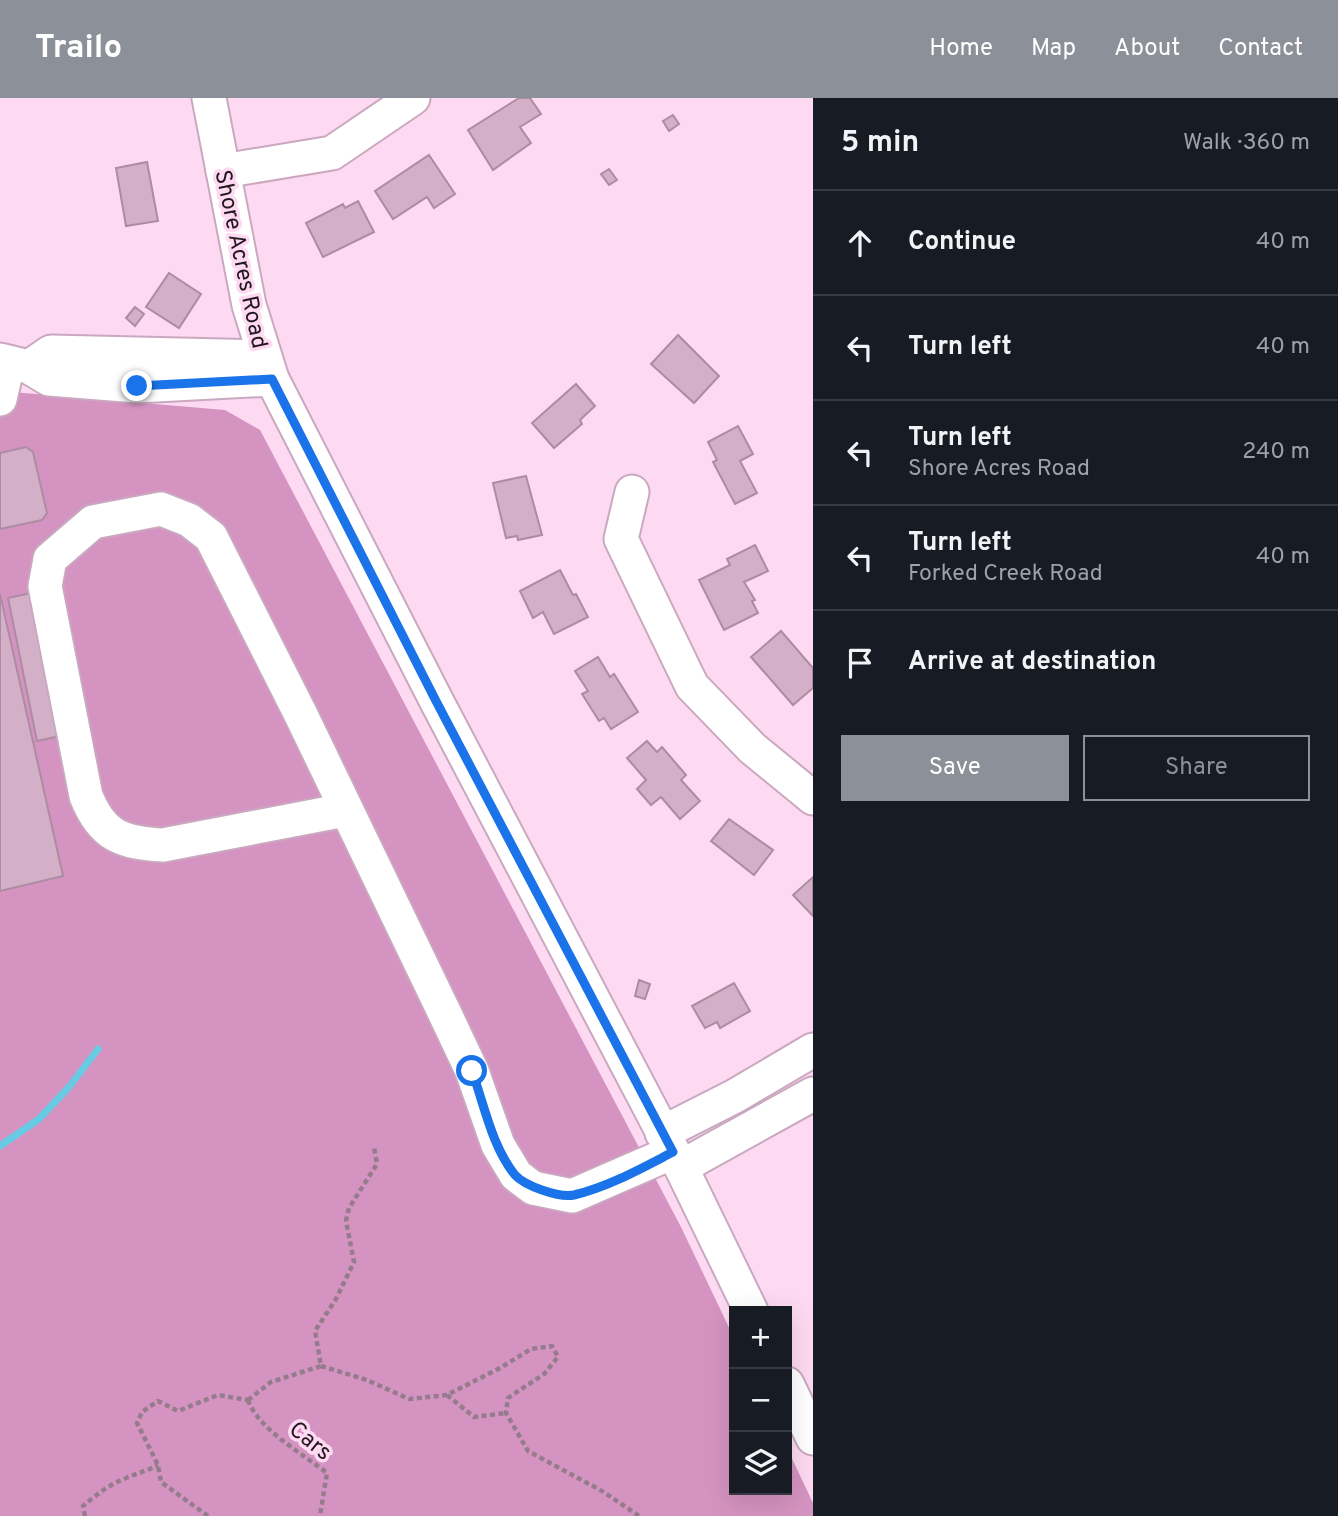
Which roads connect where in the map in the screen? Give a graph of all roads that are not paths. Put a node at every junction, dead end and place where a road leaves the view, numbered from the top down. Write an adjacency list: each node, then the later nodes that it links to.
1 (209, 98): 3 (street, Shore Acres Road)
2 (413, 98): 3 (street)
3 (223, 171): 5 (street, Shore Acres Road)
4 (13, 364): 5 (street); 6 (street)
5 (267, 368): 12 (street, Shore Acres Road)
6 (0, 398)
7 (632, 492): 8 (street)
8 (813, 798)
9 (345, 810): 9 (street); 12 (street)
10 (813, 1050): 12 (street)
11 (813, 1094): 12 (street)
12 (672, 1151): 13 (street, Shore Acres Road)
13 (749, 1306)
14 (792, 1394): 15 (street)
15 (813, 1438)

